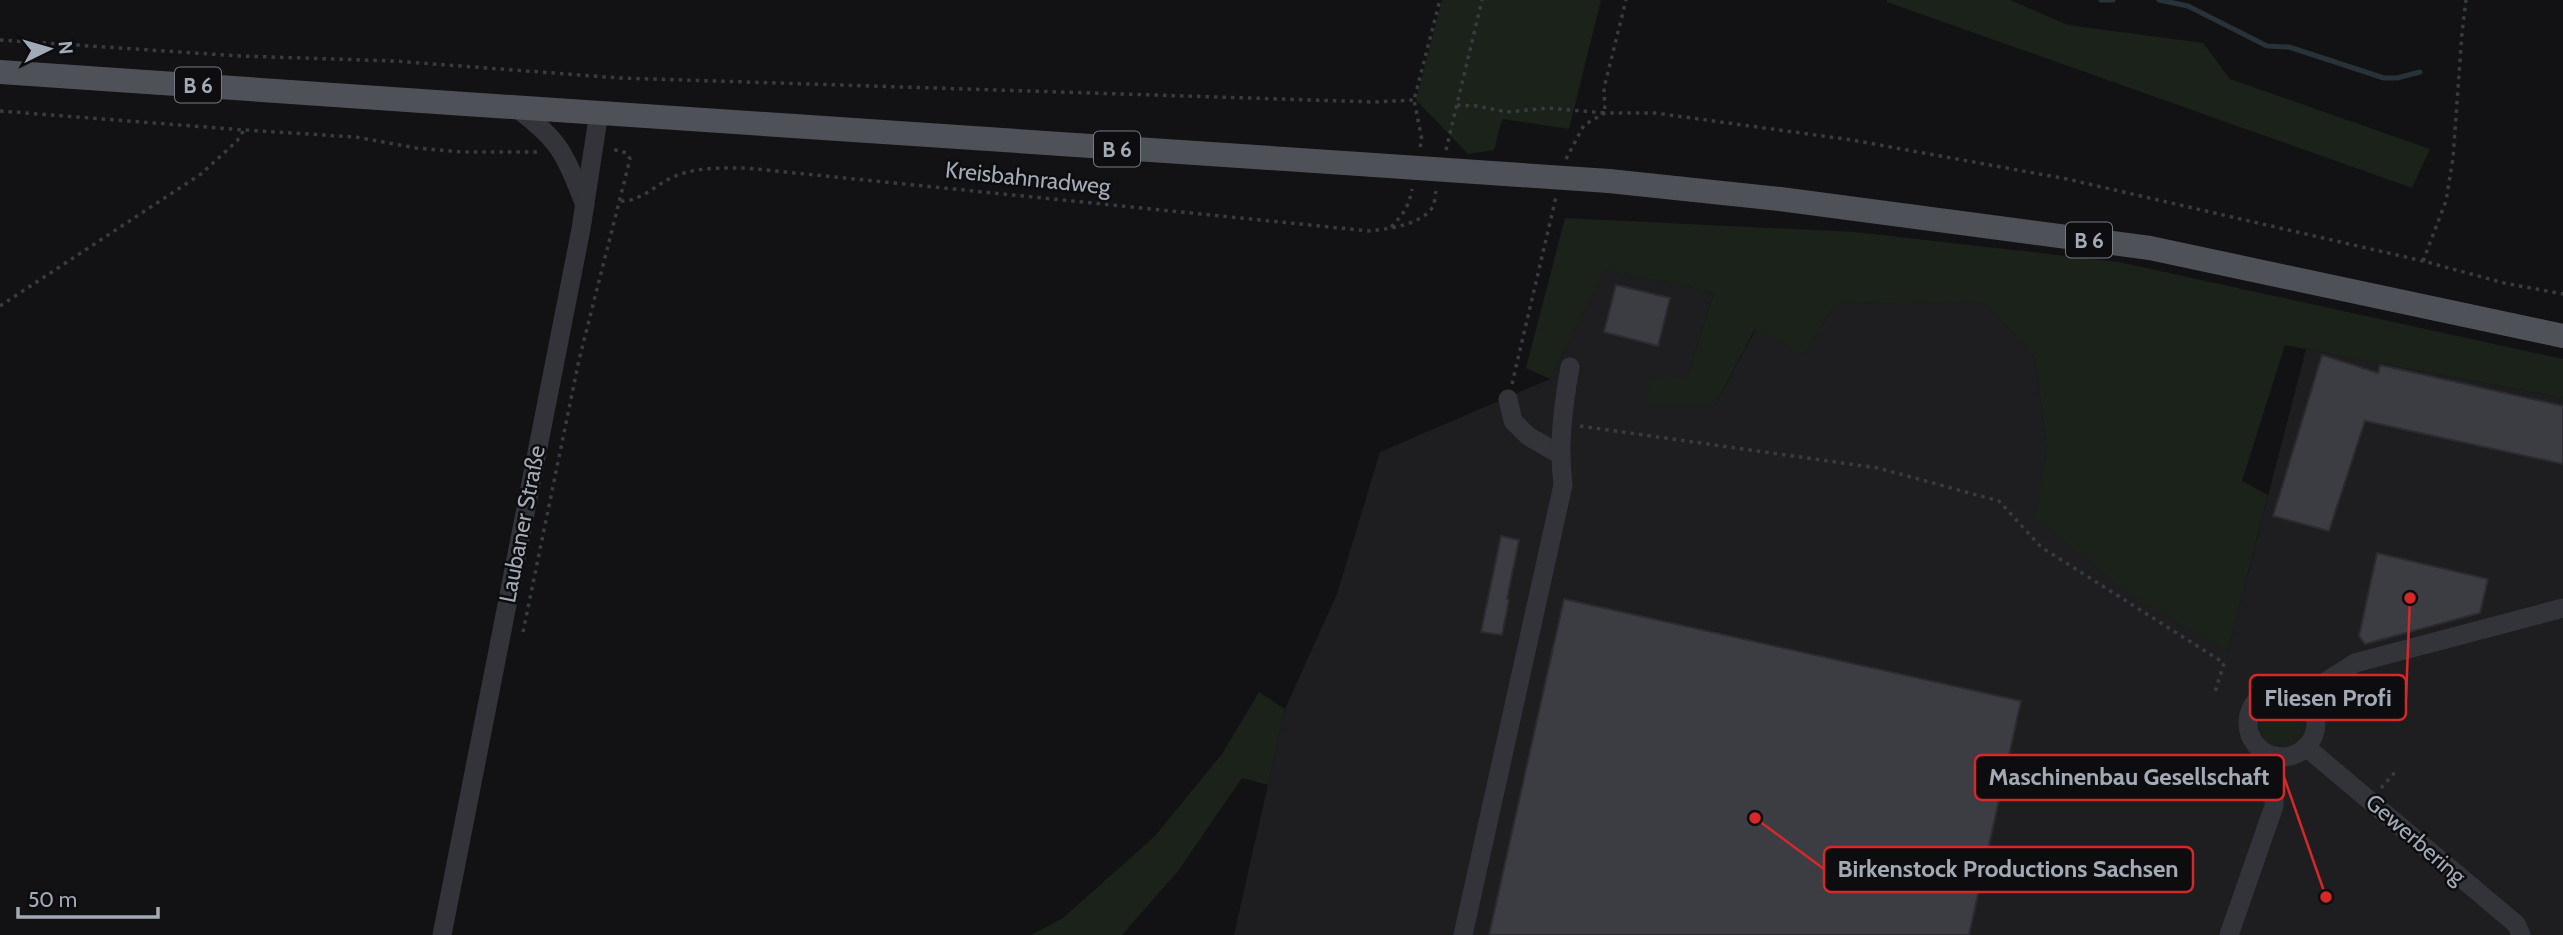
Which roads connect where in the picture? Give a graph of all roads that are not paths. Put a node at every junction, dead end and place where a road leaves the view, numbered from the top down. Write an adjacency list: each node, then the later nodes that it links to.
1 (0, 72): 2 (main road, B 6)
2 (514, 107): 3 (main road, B 6); 4 (street)
3 (599, 112): 4 (street, Laubaner Straße); 5 (main road, B 6, bridge)
4 (585, 206): 13 (street, Laubaner Straße)
5 (2563, 336)
6 (1570, 367): 8 (street)
7 (1508, 400): 8 (street)
8 (1559, 454): 14 (street)
9 (2563, 608): 10 (street)
10 (2302, 696): 11 (street); 12 (street)
11 (2306, 747): 12 (street); 16 (street, Gewerbering)
12 (2276, 756): 15 (street)
13 (442, 935)
14 (1463, 935)
15 (2229, 935)
16 (2521, 935)

